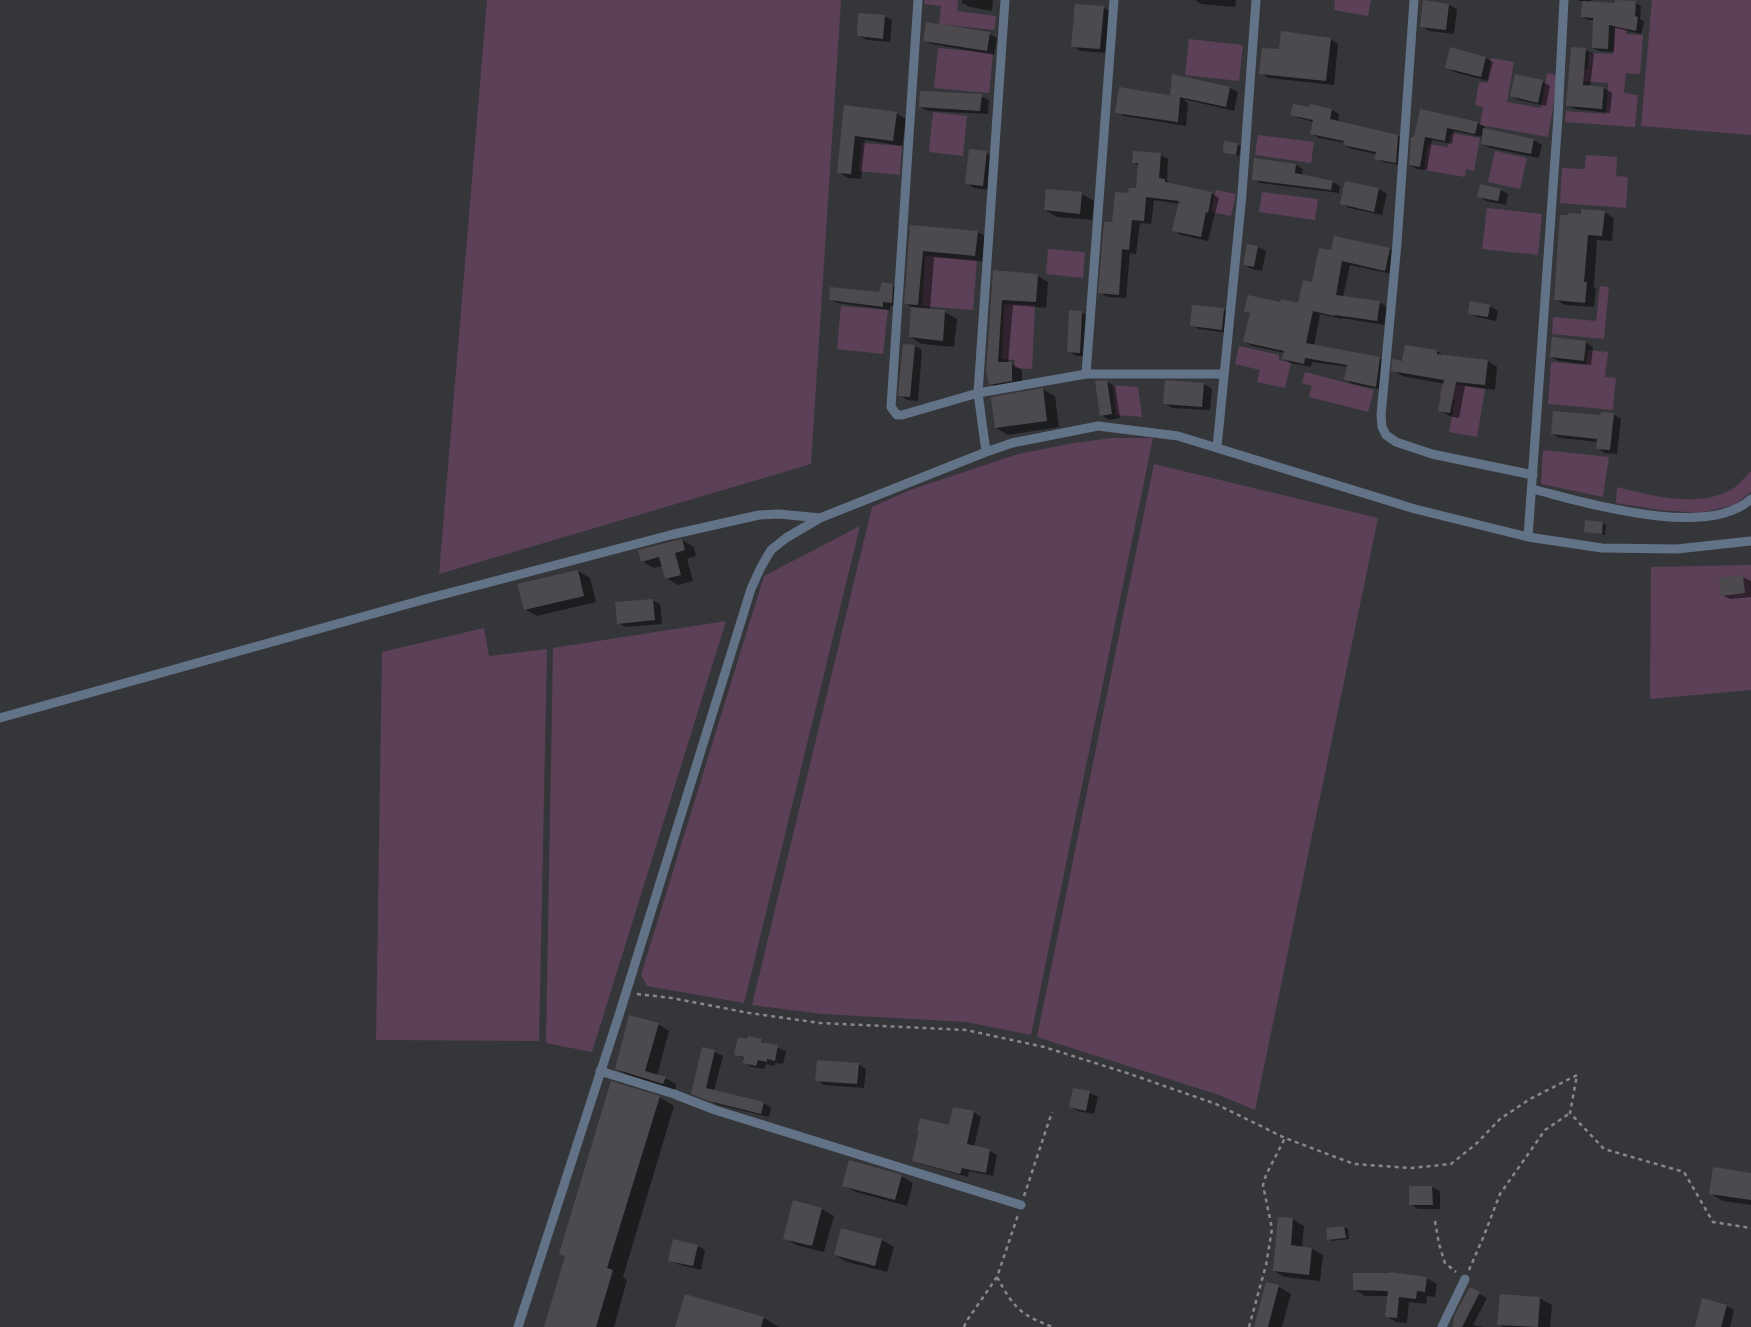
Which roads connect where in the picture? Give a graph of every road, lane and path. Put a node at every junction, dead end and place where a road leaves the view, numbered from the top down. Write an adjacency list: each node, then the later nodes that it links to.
1 (918, 0): 9 (lane)
2 (1004, 0): 9 (lane)
3 (1114, 0): 7 (lane)
4 (1256, 0): 8 (lane)
5 (1414, 0): 12 (lane)
6 (1564, 0): 12 (lane)
7 (1086, 374): 8 (lane); 9 (lane)
8 (1224, 374): 10 (lane)
9 (978, 392): 11 (lane)
10 (1217, 447): 11 (lane); 16 (lane)
11 (986, 452): 15 (lane)
12 (1533, 475): 13 (lane)
13 (1532, 490): 14 (lane); 16 (lane)
14 (1751, 499)
15 (820, 518): 18 (lane); 19 (lane)
16 (1528, 537): 17 (lane)
17 (1751, 541)
18 (0, 718)
19 (626, 992): 20 (lane); 23 (path)
20 (600, 1071): 24 (lane); 29 (lane)
21 (1052, 1112): 24 (path)
22 (1570, 1113): 23 (path); 26 (path); 28 (path)
23 (1285, 1138): 32 (path)
24 (1021, 1205): 27 (path)
25 (1435, 1221): 28 (path)
26 (1751, 1228)
27 (997, 1277): 30 (path); 31 (path)
28 (1465, 1279): 33 (lane)
29 (518, 1327)
30 (964, 1327)
31 (1053, 1327)
32 (1249, 1327)
33 (1442, 1327)

